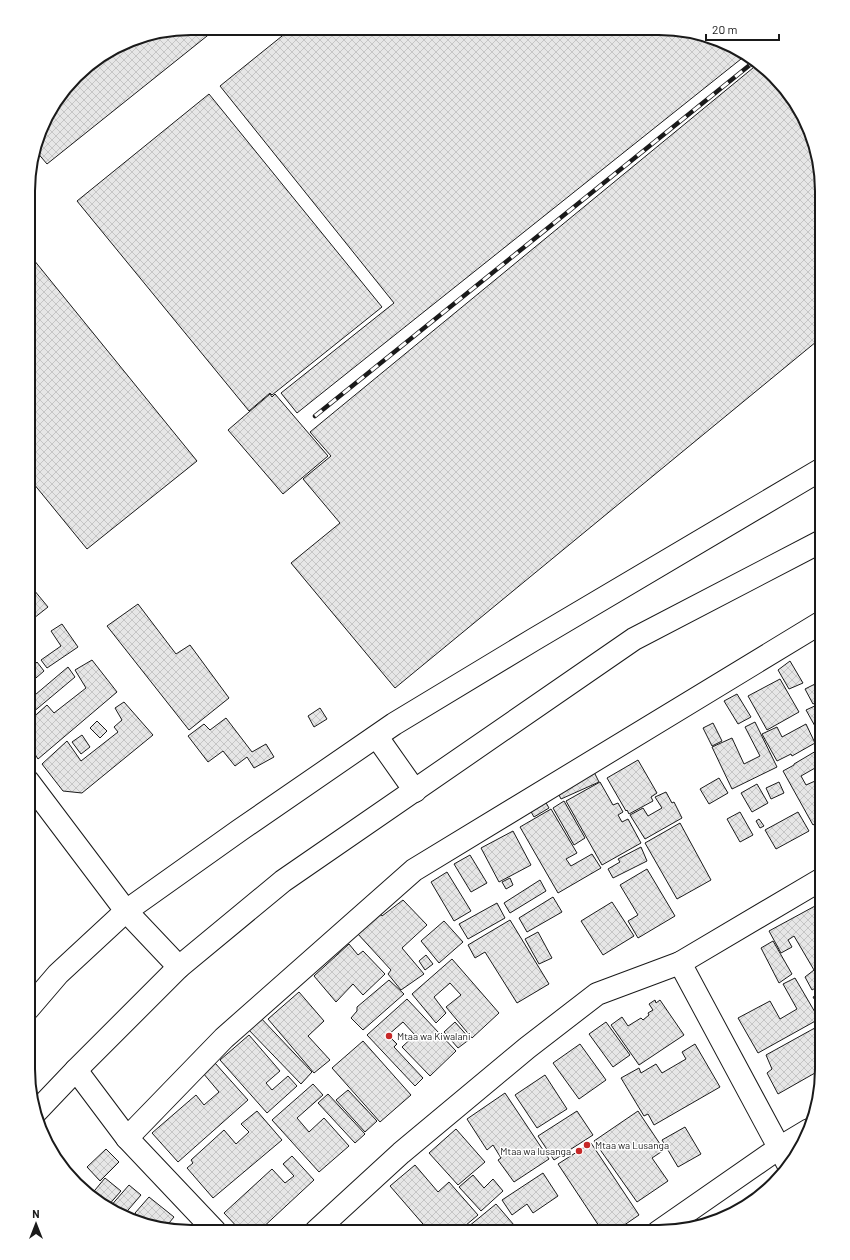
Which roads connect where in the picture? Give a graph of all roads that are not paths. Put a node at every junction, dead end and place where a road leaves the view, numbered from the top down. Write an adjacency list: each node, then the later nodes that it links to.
1 (815, 473): 4 (street)
2 (815, 545): 6 (street)
3 (815, 626): 14 (street)
4 (377, 737): 6 (street); 8 (street)
5 (35, 790): 8 (street)
6 (415, 791): 10 (street)
7 (815, 883): 9 (street)
8 (126, 911): 10 (street); 11 (street)
9 (680, 963): 16 (street); 18 (street)
10 (179, 968): 12 (street)
11 (35, 1001)
12 (76, 1070): 13 (street); 14 (street)
13 (40, 1108)
14 (127, 1138): 17 (street)
15 (795, 1145): 16 (street)
16 (784, 1157): 19 (street)
17 (209, 1225)
18 (323, 1225)
19 (670, 1225)

